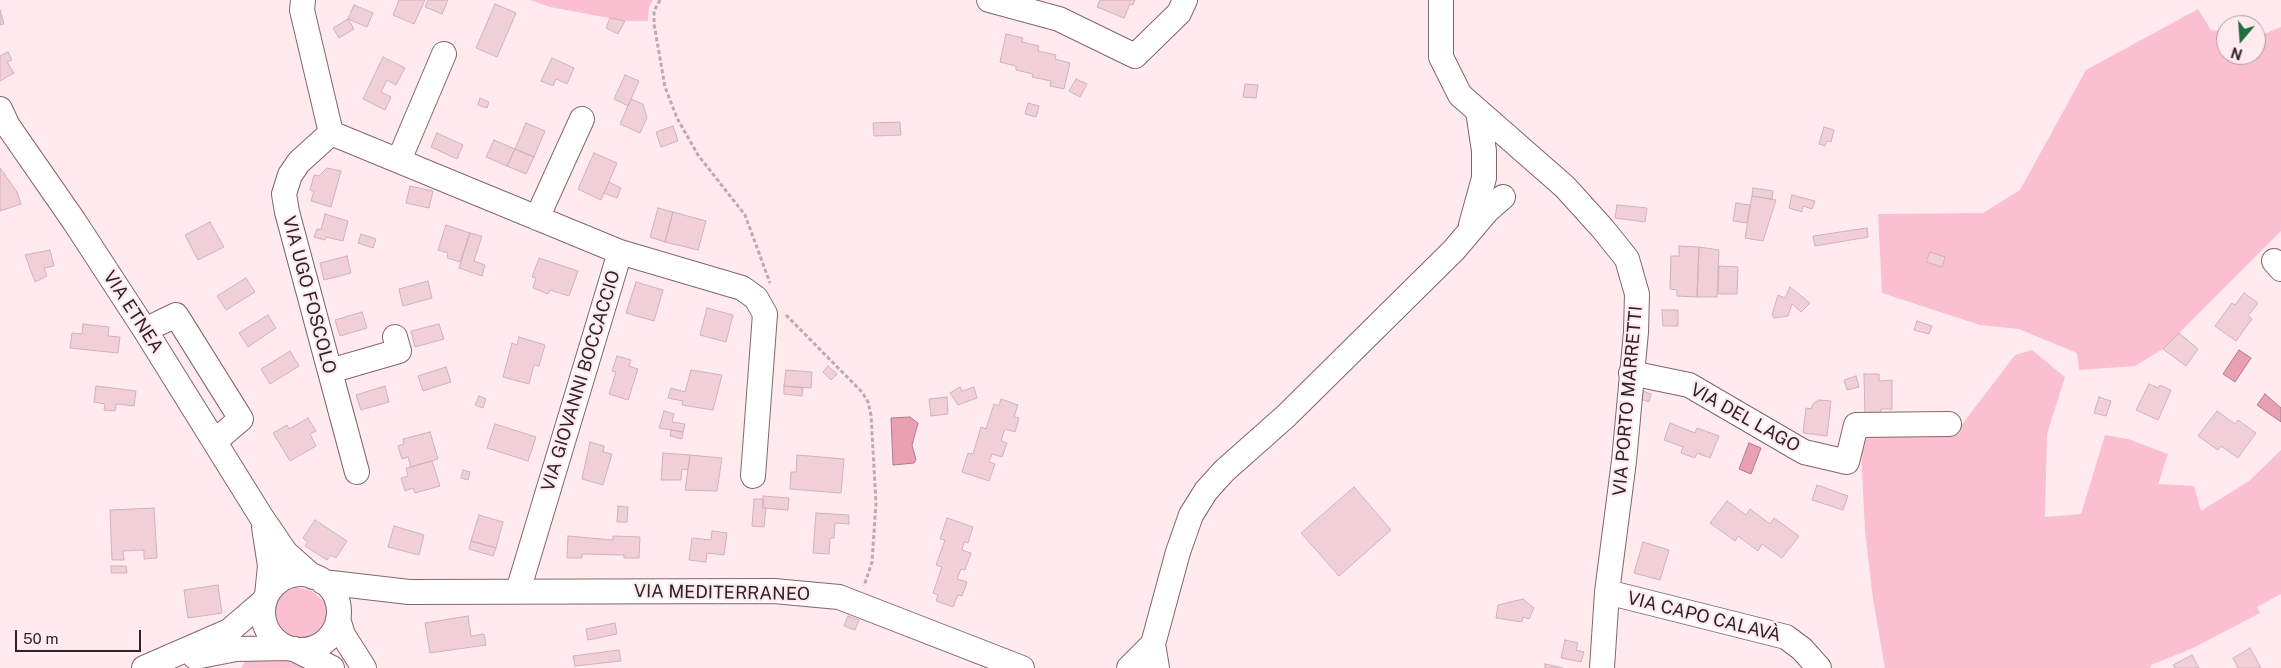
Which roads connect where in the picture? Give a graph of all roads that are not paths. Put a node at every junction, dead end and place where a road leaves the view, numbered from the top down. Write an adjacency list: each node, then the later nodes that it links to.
1 (303, 0): 10 (street)
2 (989, 0): 5 (street)
3 (1185, 0): 5 (street)
4 (1441, 0): 8 (street, VIA PORTO MARRETTI)
5 (1064, 9)
6 (444, 54): 11 (street)
7 (0, 110): 16 (street, VIA ETNEA)
8 (1478, 111): 14 (street); 19 (street, VIA PORTO MARRETTI)
9 (582, 119): 13 (street)
10 (331, 133): 11 (street); 18 (street, VIA UGO FOSCOLO)
11 (399, 160): 13 (street)
12 (1503, 197): 14 (street)
13 (537, 218): 15 (street)
14 (1468, 231): 31 (street)
15 (620, 252): 23 (street, VIA GIOVANNI BOCCACCIO); 26 (street, VIA GIOVANNI BOCCACCIO)
16 (145, 330): 21 (street, VIA ETNEA); 21 (street)
17 (395, 338): 18 (street)
18 (330, 371): 22 (street, VIA UGO FOSCOLO)
19 (1631, 373): 20 (street, VIA DEL LAGO); 28 (street, VIA PORTO MARRETTI)
20 (1949, 424)
21 (215, 441): 24 (street, VIA ETNEA)
22 (357, 472)
23 (753, 476)
24 (262, 518): 25 (street, VIA ETNEA); 29 (street)
25 (318, 579): 27 (street); 29 (street); 30 (street)
26 (518, 591): 27 (street, VIA MEDITERRANEO); 36 (street, VIA MEDITERRANEO)
27 (409, 592): 30 (street)
28 (1607, 592): 39 (street, VIA PORTO MARRETTI); 40 (street, VIA CAPO CALAVÀ)
29 (266, 597): 32 (street); 33 (street)
30 (338, 616): 32 (street); 35 (street)
31 (1153, 644): 37 (street); 38 (street)
32 (292, 649): 33 (street); 34 (street)
33 (149, 666)
34 (332, 668)
35 (364, 668)
36 (1022, 668)
37 (1129, 668)
38 (1156, 668)
39 (1602, 668)
40 (1819, 668)

